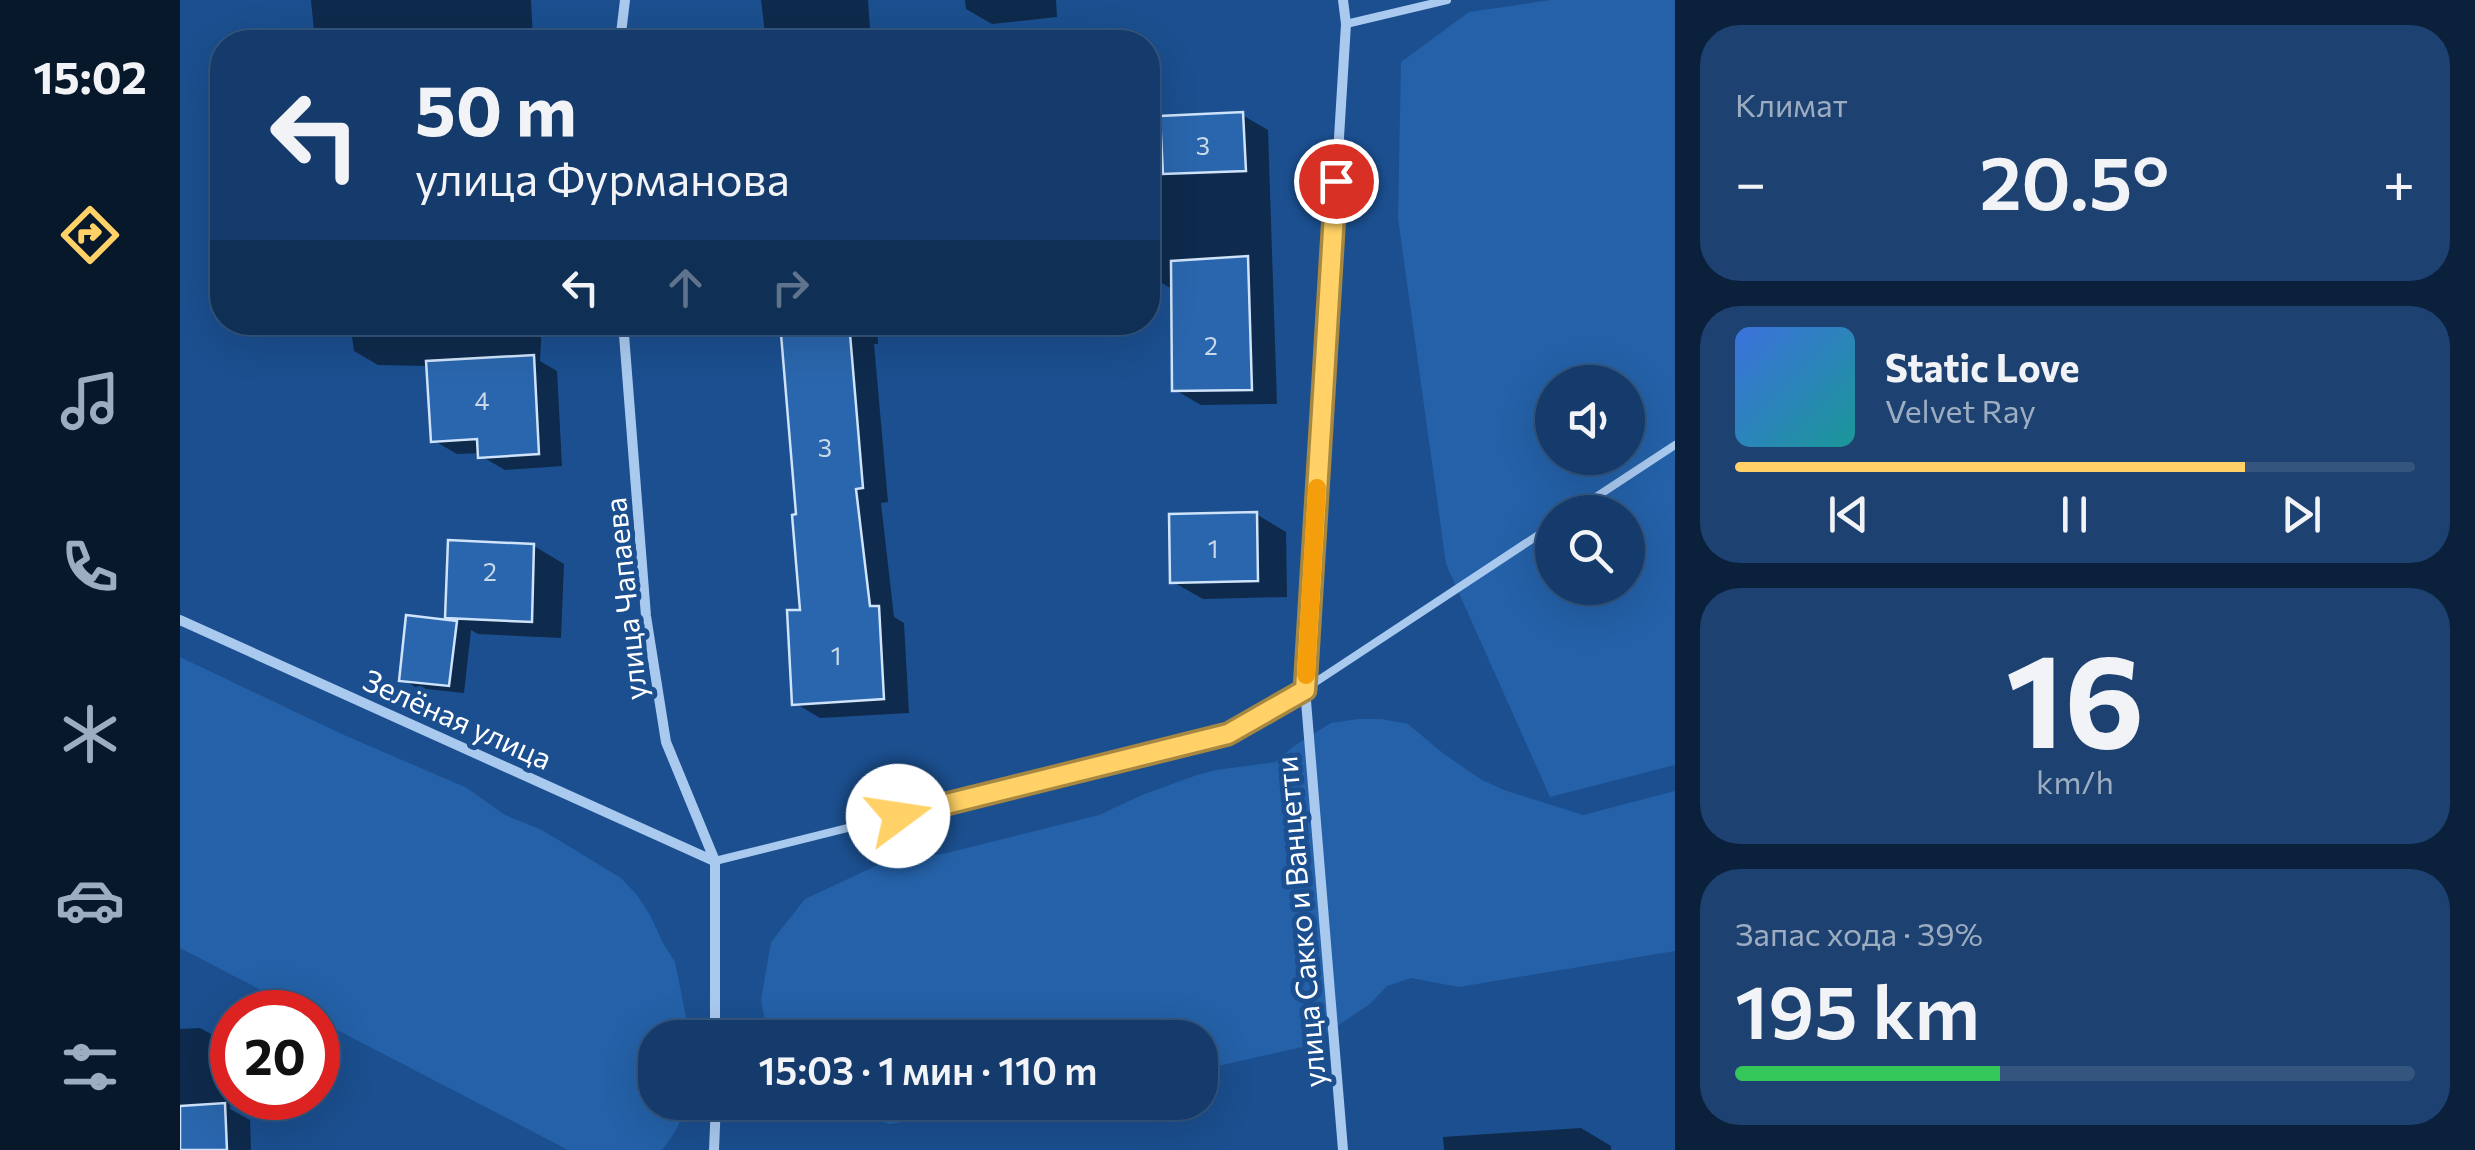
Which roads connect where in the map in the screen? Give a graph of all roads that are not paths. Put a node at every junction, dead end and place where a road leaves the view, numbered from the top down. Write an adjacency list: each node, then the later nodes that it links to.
1 (625, 0): 5 (street)
2 (1343, 0): 4 (street, улица Сакко и Ванцетти)
3 (1447, 0): 4 (lane)
4 (1346, 24): 11 (street, улица Сакко и Ванцетти)
5 (621, 30)
6 (625, 335): 12 (street, улица Чапаева)
7 (1675, 445): 8 (lane)
8 (1599, 495)
9 (1535, 537): 11 (lane)
10 (180, 620): 12 (street, Зелёная улица)
11 (1305, 690): 12 (lane); 16 (street, улица Сакко и Ванцетти)
12 (715, 861): 13 (street)
13 (716, 1020)
14 (715, 1120): 15 (street)
15 (714, 1150)
16 (1343, 1150)

